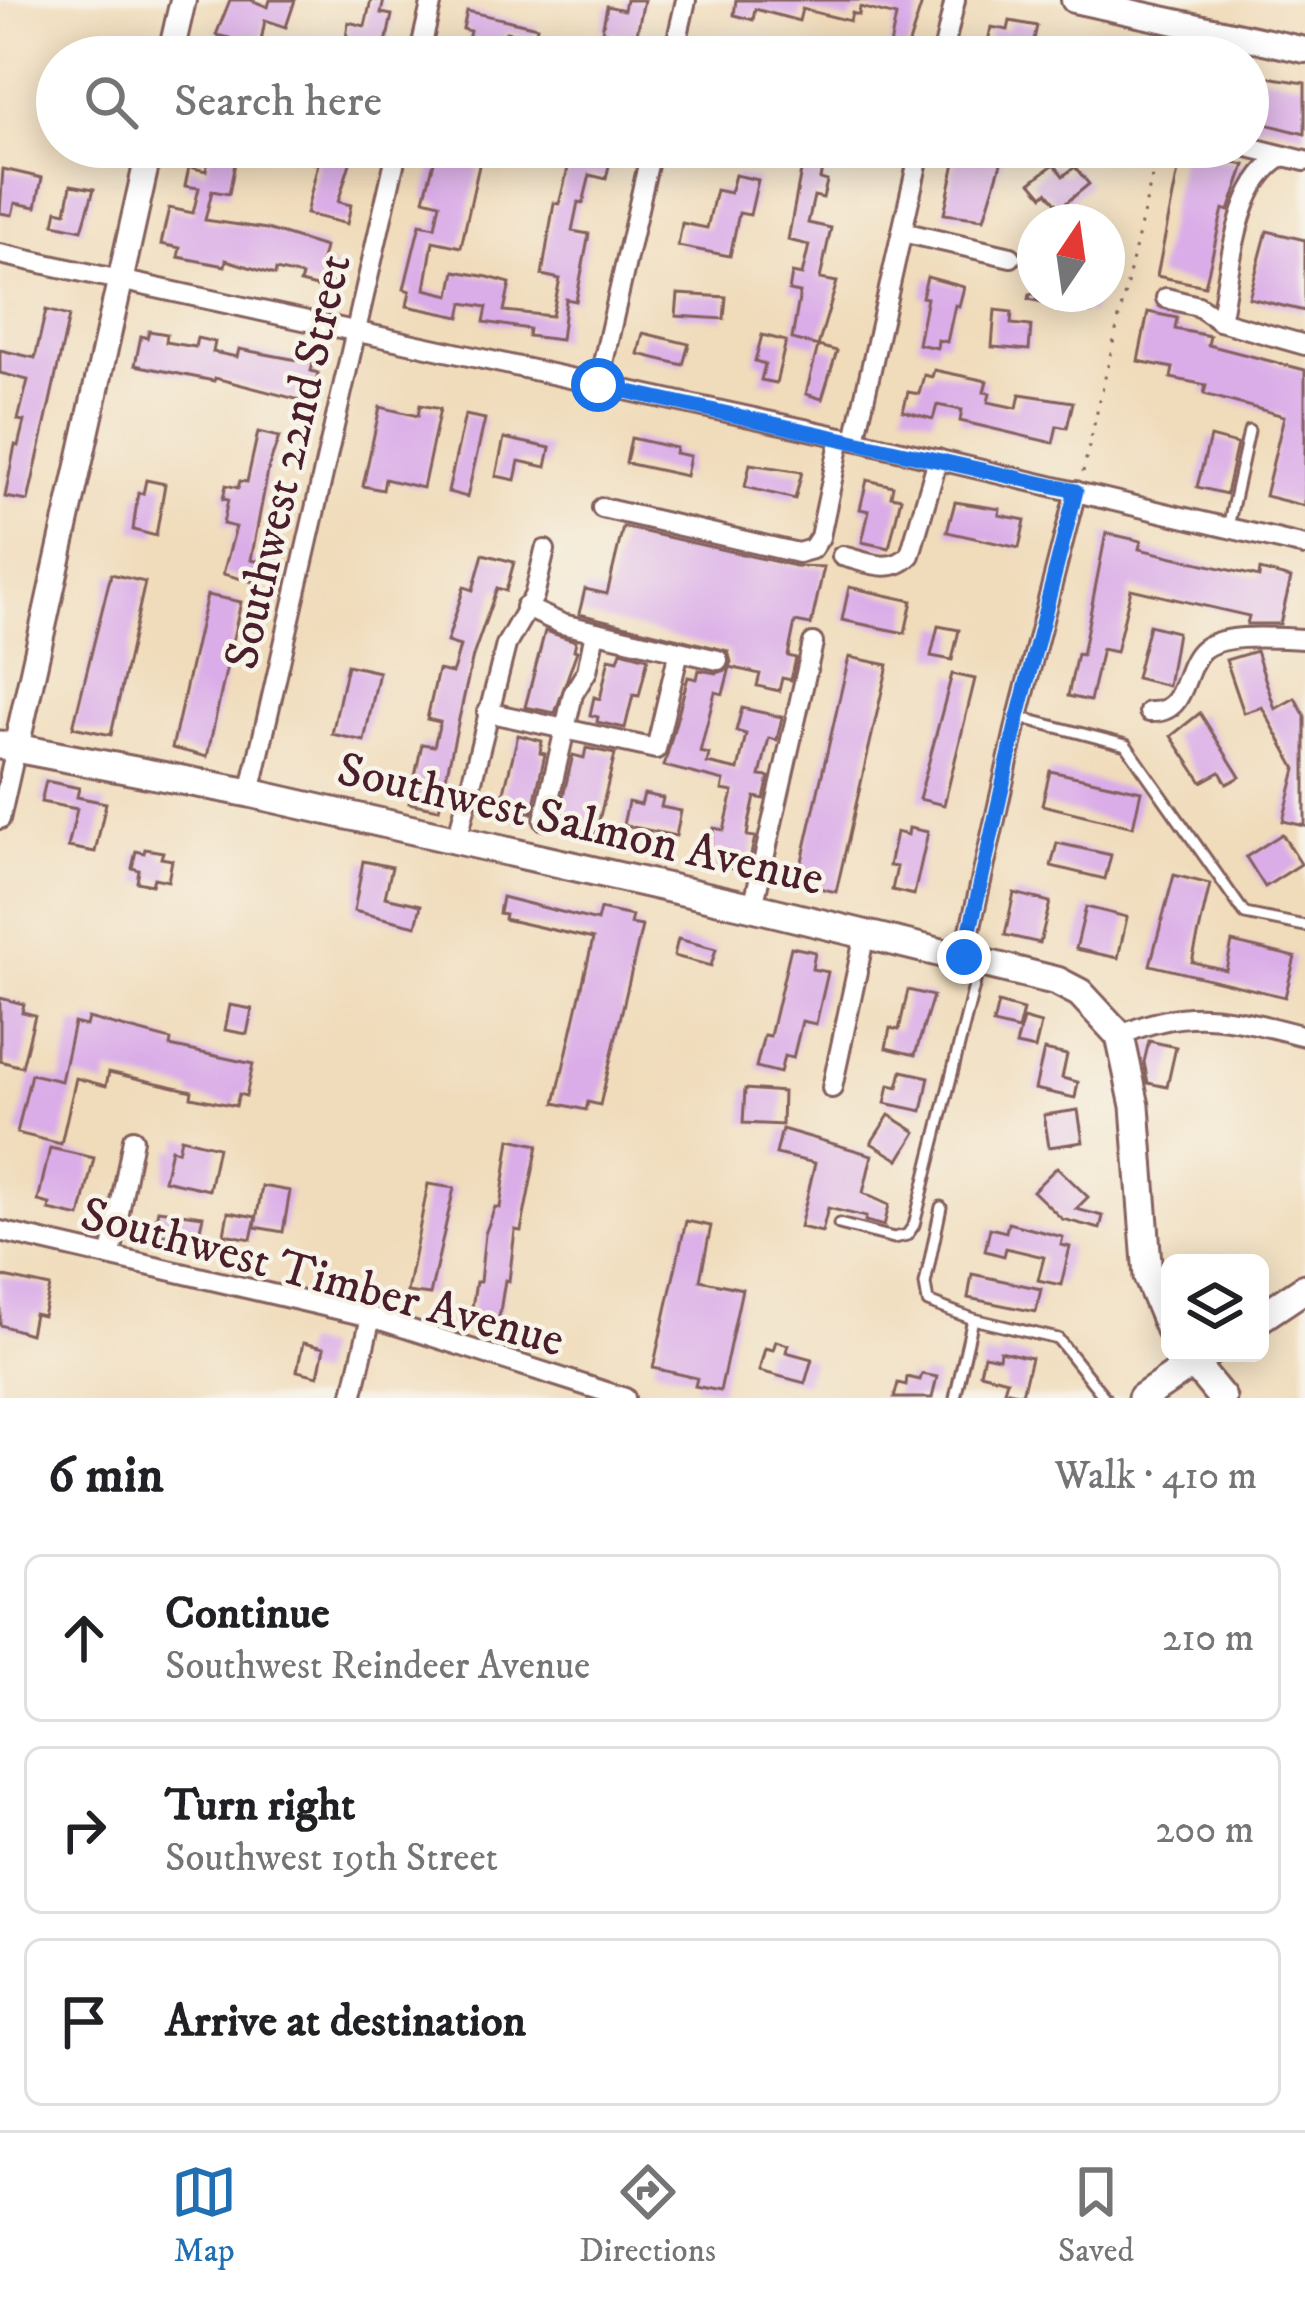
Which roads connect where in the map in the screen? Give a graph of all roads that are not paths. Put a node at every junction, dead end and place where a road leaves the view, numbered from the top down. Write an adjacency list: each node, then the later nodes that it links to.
1 (183, 0): 6 (street)
2 (432, 0): 7 (street)
3 (686, 0): 8 (street)
4 (955, 0): 9 (street)
5 (1074, 0): 10 (street)
6 (175, 36)
7 (424, 36)
8 (678, 36)
9 (946, 36)
10 (1240, 36)
11 (1269, 42): 12 (street)
12 (1305, 50)
13 (1269, 152): 14 (street)
14 (1284, 156): 15 (street); 16 (street)
15 (1305, 161)
16 (1269, 166)
17 (145, 168): 25 (street)
18 (393, 168): 28 (street, Southwest 22nd Street)
19 (647, 168): 30 (street)
20 (916, 168): 22 (street)
21 (1267, 168): 27 (street)
22 (902, 232): 24 (street); 32 (street)
23 (0, 254): 25 (street)
24 (1011, 257)
25 (119, 282): 28 (street); 50 (street)
26 (1166, 298): 27 (street)
27 (1220, 321): 29 (street)
28 (355, 334): 30 (street); 51 (street, Southwest 22nd Street)
29 (1305, 345)
30 (598, 385): 32 (street)
31 (1249, 431): 36 (lane)
32 (848, 438): 33 (street); 35 (street)
33 (938, 459): 34 (street); 39 (street)
34 (1076, 491): 36 (street); 48 (street)
35 (602, 508)
36 (1228, 527): 37 (street)
37 (1305, 546)
38 (545, 550): 40 (street)
39 (842, 556)
40 (525, 608): 41 (street); 46 (street)
41 (595, 632): 44 (street); 49 (street)
42 (1305, 638): 47 (street)
43 (813, 643): 55 (street)
44 (679, 651): 45 (street); 49 (street)
45 (718, 660)
46 (487, 712): 49 (street); 54 (street)
47 (1149, 712)
48 (1018, 717): 56 (lane); 58 (street)
49 (567, 729): 53 (street)
50 (8, 746): 51 (main road, Southwest Salmon Avenue); 52 (street)
51 (250, 793): 54 (main road, Southwest Salmon Avenue)
52 (0, 819)
53 (544, 820)
54 (458, 840): 55 (main road, Southwest Salmon Avenue)
55 (753, 907): 57 (main road, Southwest Salmon Avenue)
56 (1305, 926)
57 (866, 934): 58 (main road, Southwest Salmon Avenue); 61 (street)
58 (972, 959): 59 (main road, Southwest Salmon Avenue); 64 (lane)
59 (1120, 1036): 60 (street); 68 (main road)
60 (1305, 1036)
61 (832, 1088)
62 (133, 1139): 66 (street)
63 (941, 1208): 71 (lane)
64 (839, 1224)
65 (0, 1231): 66 (street, Southwest Timber Avenue)
66 (111, 1255): 70 (street, Southwest Timber Avenue)
67 (1305, 1288): 69 (main road)
68 (1161, 1308)
69 (1269, 1312)
70 (371, 1317): 74 (street, Southwest Timber Avenue); 75 (street)
71 (973, 1319): 77 (lane); 78 (lane)
72 (1187, 1362): 79 (main road)
73 (1199, 1362): 80 (main road)
74 (572, 1390): 76 (street, Southwest Timber Avenue)
75 (352, 1398)
76 (625, 1398)
77 (955, 1398)
78 (1105, 1398)
79 (1142, 1398)
80 (1222, 1398)

